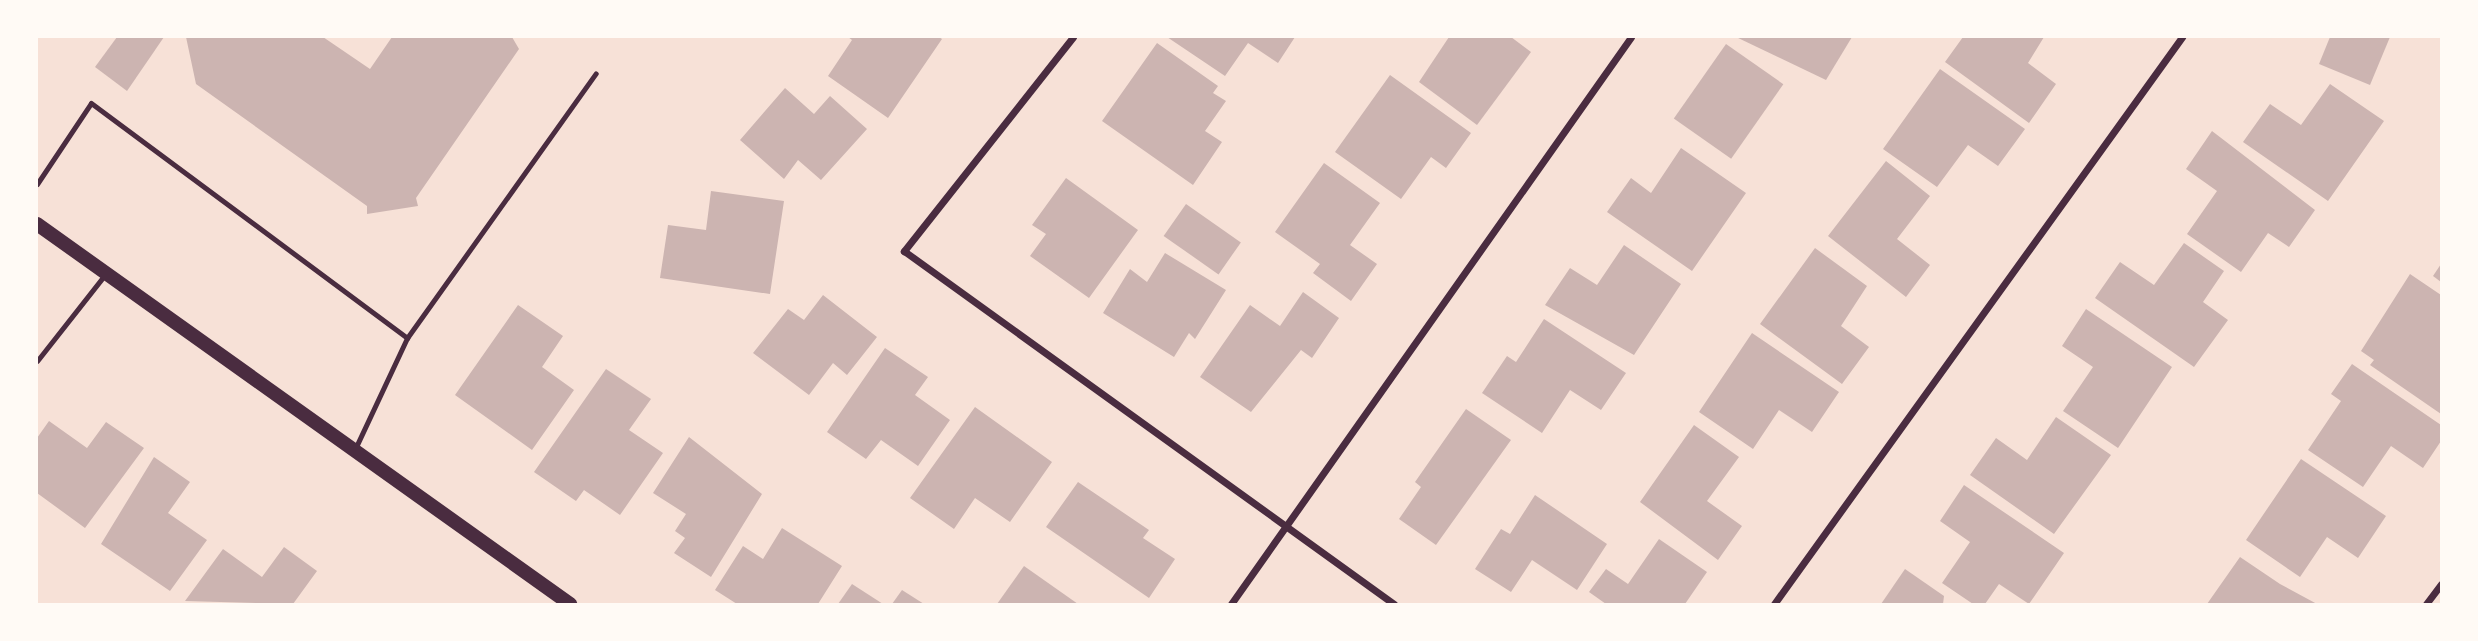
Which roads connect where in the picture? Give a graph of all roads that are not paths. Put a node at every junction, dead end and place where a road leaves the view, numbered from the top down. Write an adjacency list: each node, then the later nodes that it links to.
1 (1073, 37): 11 (street)
2 (1631, 37): 11 (street)
3 (2182, 37): 16 (street)
4 (596, 73): 8 (lane)
5 (37, 184): 8 (lane)
6 (37, 224): 7 (main road)
7 (106, 274): 9 (lane); 10 (main road)
8 (407, 338): 10 (lane)
9 (37, 361)
10 (356, 447): 13 (main road)
11 (1284, 525): 14 (street); 15 (street)
12 (2441, 584): 17 (street)
13 (570, 604)
14 (1231, 604)
15 (1394, 604)
16 (1774, 604)
17 (2426, 604)

